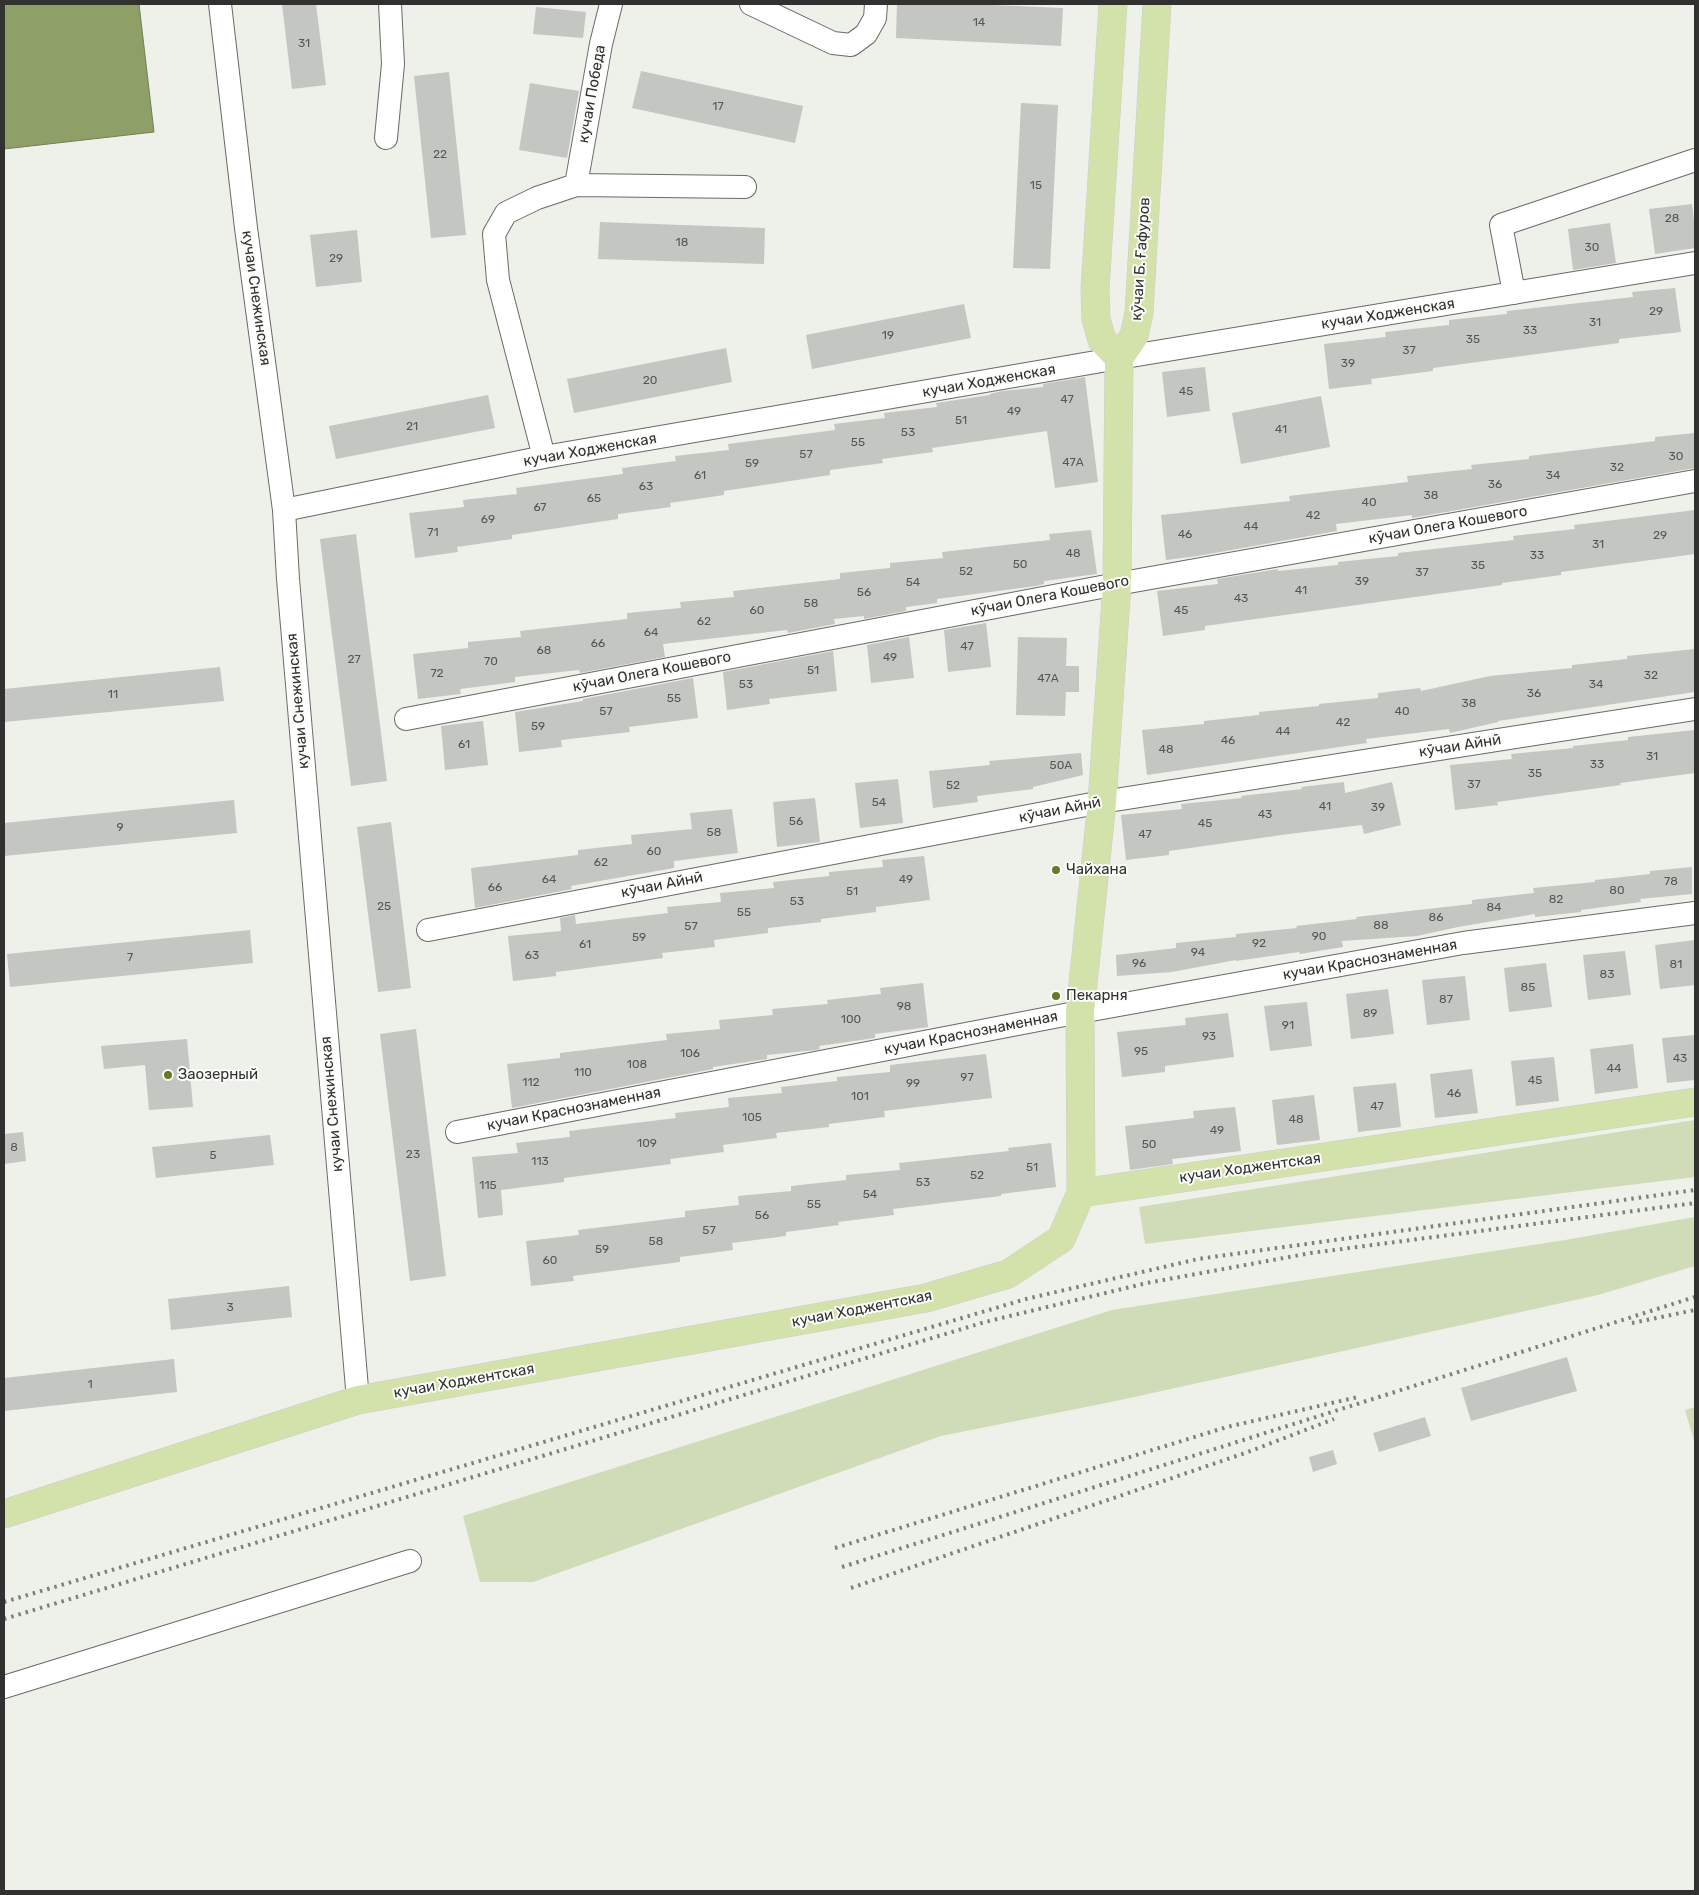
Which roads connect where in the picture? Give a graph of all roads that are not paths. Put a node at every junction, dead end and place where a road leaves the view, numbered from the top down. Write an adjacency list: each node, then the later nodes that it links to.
1 (220, 4): 17 (street, кучаи Снежинская)
2 (390, 4): 8 (street)
3 (611, 4): 10 (street, кучаи Победа)
4 (751, 4): 5 (street)
5 (876, 4)
6 (1113, 4): 14 (main road)
7 (1157, 4): 14 (main road, кӯчаи Б. Ғафуров)
8 (386, 138)
9 (1695, 160): 13 (street)
10 (576, 185): 11 (street); 15 (street)
11 (744, 187)
12 (1695, 263): 13 (street, кучаи Ходженская)
13 (1514, 293): 14 (street, кучаи Ходженская)
14 (1119, 358): 15 (street, кучаи Ходженская); 18 (main road)
15 (544, 457): 17 (street, кучаи Ходженская)
16 (1695, 481): 18 (street, кӯчаи Олега Кошевого)
17 (284, 510): 28 (street, кучаи Снежинская)
18 (1117, 584): 20 (street, кӯчаи Олега Кошевого); 21 (main road)
19 (1695, 709): 21 (street, кӯчаи Айнӣ)
20 (406, 719)
21 (1102, 802): 23 (street, кӯчаи Айнӣ); 24 (main road)
22 (1695, 914): 24 (street, кучаи Краснознаменная)
23 (428, 930)
24 (1080, 1012): 26 (street, кучаи Краснознаменная); 27 (main road)
25 (1695, 1102): 27 (main road, кучаи Ходжентская)
26 (457, 1132)
27 (1081, 1193): 28 (main road, кучаи Ходжентская)
28 (358, 1400): 29 (main road, кучаи Ходжентская)
29 (4, 1514)
30 (410, 1561): 31 (street)
31 (4, 1687)

